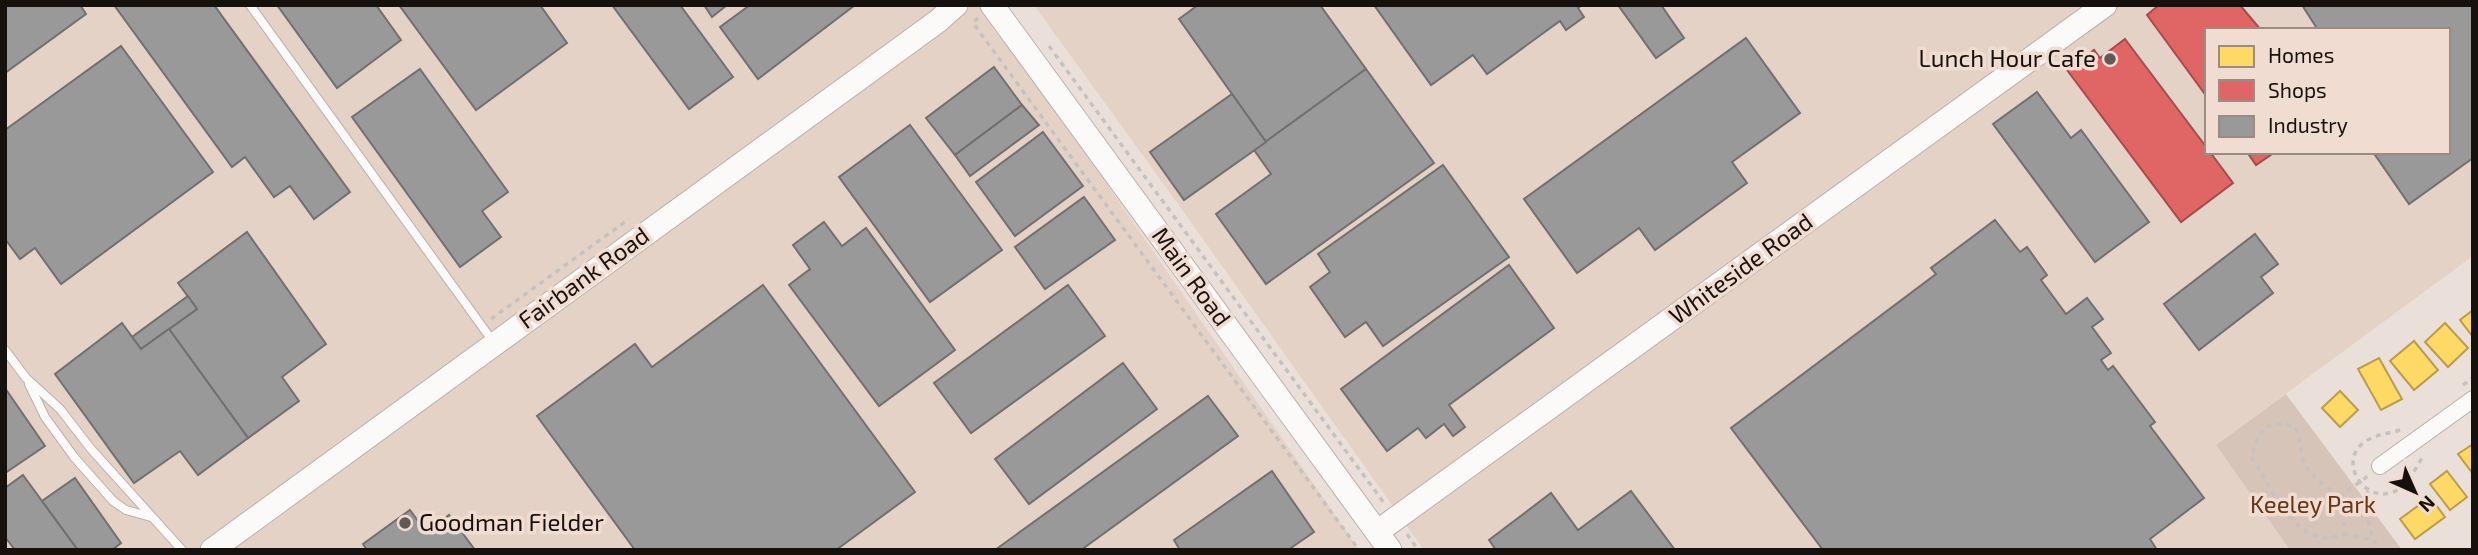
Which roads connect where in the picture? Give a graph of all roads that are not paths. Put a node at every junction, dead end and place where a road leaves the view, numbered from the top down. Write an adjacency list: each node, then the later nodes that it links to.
1 (250, 5): 5 (lane)
2 (956, 5): 5 (main road, Fairbank Road)
3 (2105, 5): 11 (main road, Whiteside Road)
4 (987, 10): 11 (main road, Main Road)
5 (494, 343): 13 (main road, Fairbank Road)
6 (5, 349): 7 (lane)
7 (26, 378): 10 (lane); 10 (lane)
8 (2473, 399): 9 (street)
9 (2380, 466)
10 (153, 518): 12 (lane)
11 (1388, 533)
12 (182, 550)
13 (212, 550)

